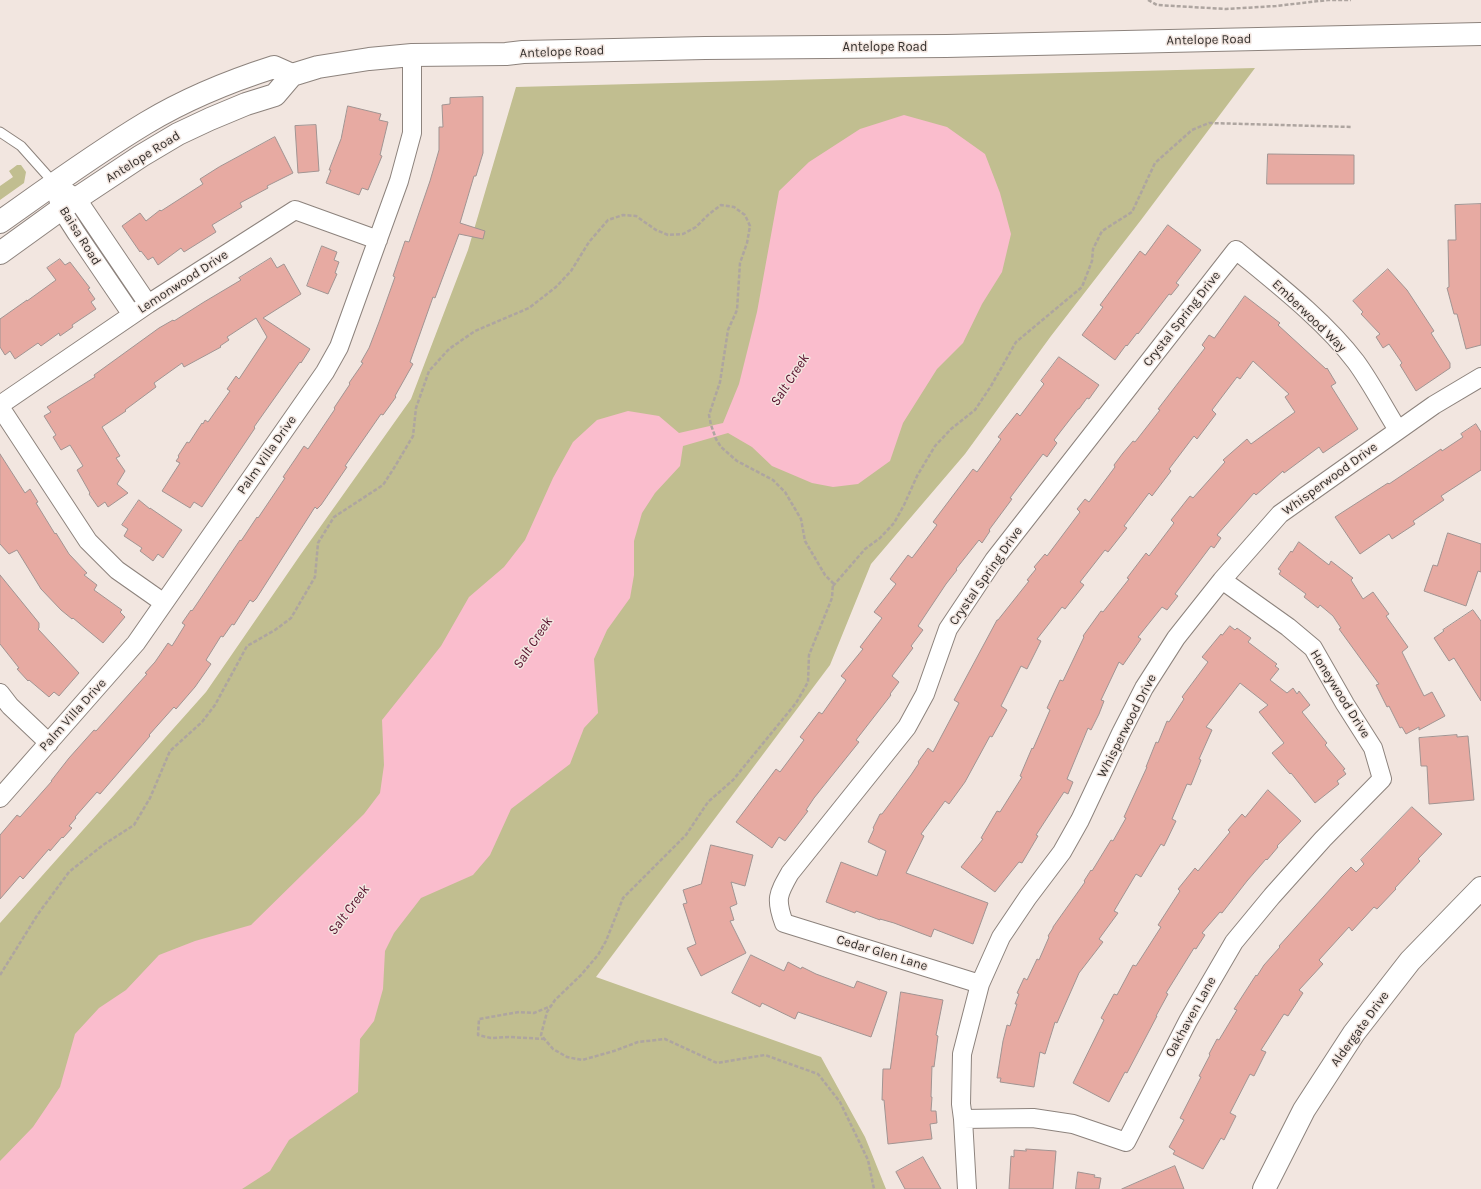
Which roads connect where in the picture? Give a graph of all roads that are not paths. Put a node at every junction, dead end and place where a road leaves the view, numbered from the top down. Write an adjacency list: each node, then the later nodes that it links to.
1 (1481, 34): 2 (street, Antelope Road)
2 (412, 55): 3 (street, Antelope Road); 8 (street, Palm Villa Drive)
3 (292, 75): 5 (street, Antelope Road); 6 (street, Antelope Road)
4 (0, 132): 5 (lane)
5 (54, 183): 6 (street, Baisa Road); 7 (street, Antelope Road)
6 (69, 204): 10 (street, Antelope Road); 11 (street, Baisa Road); 12 (street, Baisa Road)
7 (0, 222)
8 (378, 240): 11 (street, Lemonwood Drive); 17 (street, Palm Villa Drive)
9 (1236, 250): 15 (street, Emberwood Way); 23 (street, Crystal Spring Drive)
10 (0, 252)
11 (148, 304): 12 (street, Lemonwood Drive)
12 (132, 315): 14 (street, Lemonwood Drive)
13 (1481, 377): 15 (street, Whisperwood Drive)
14 (0, 406): 17 (street, Lemonwood Drive)
15 (1398, 430): 16 (street, Whisperwood Drive)
16 (1222, 580): 20 (street, Honeywood Drive); 24 (street, Whisperwood Drive)
17 (164, 603): 19 (street, Palm Villa Drive)
18 (0, 694): 19 (street)
19 (49, 743): 21 (street, Palm Villa Drive)
20 (1382, 779): 25 (street, Oakhaven Lane)
21 (0, 798)
22 (1481, 888): 27 (street, Aldergate Drive)
23 (784, 923): 24 (street, Cedar Glen Lane)
24 (980, 984): 25 (street, Whisperwood Drive)
25 (963, 1119): 26 (street, Whisperwood Drive)
26 (967, 1189)
27 (1264, 1189)

